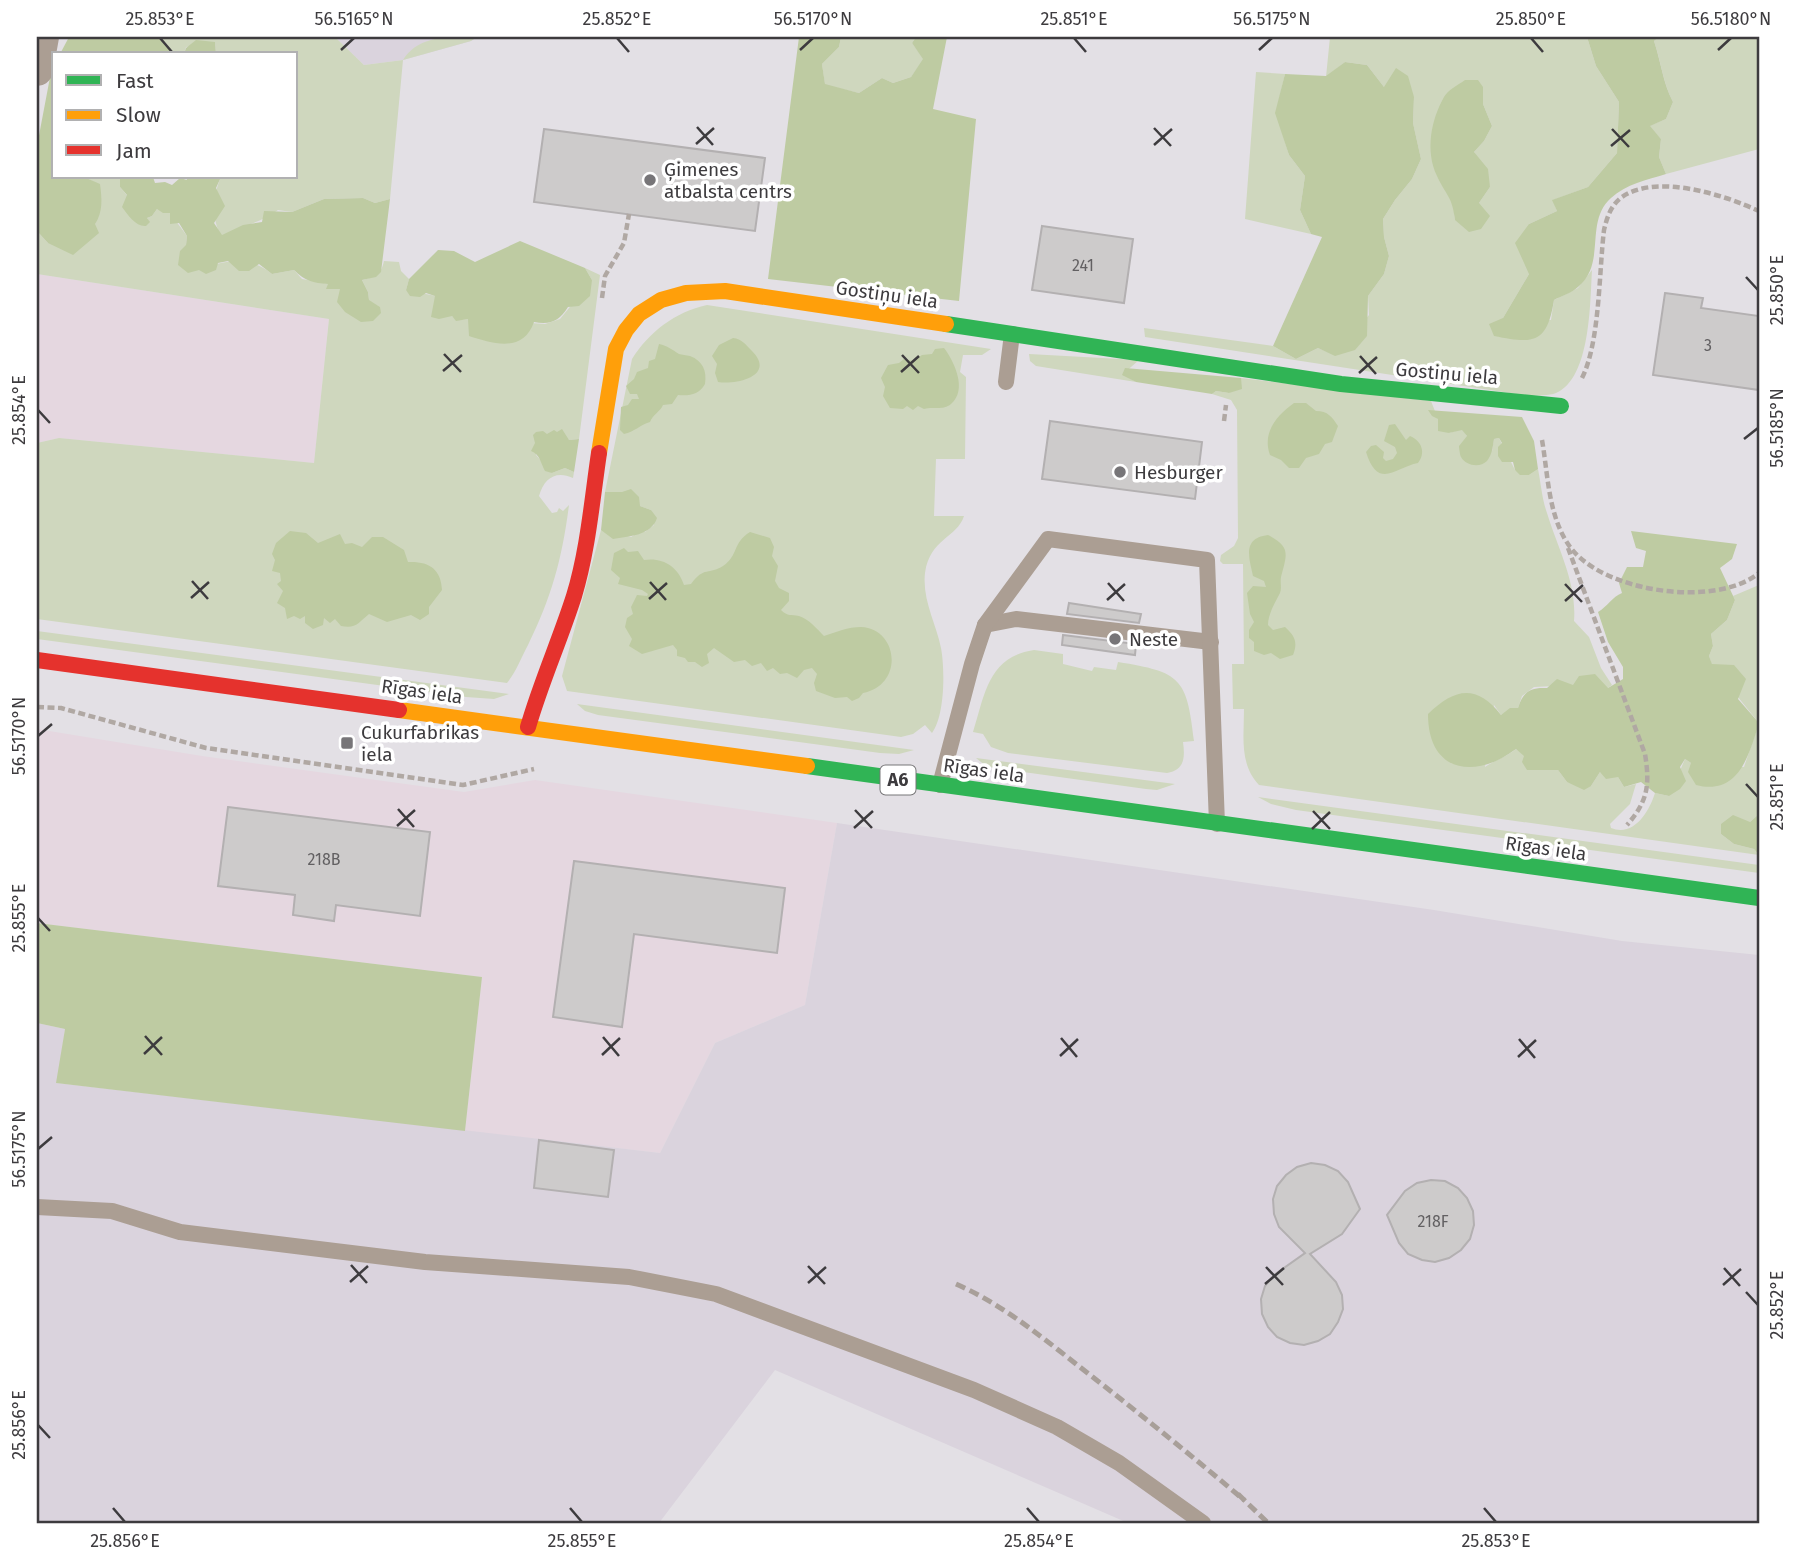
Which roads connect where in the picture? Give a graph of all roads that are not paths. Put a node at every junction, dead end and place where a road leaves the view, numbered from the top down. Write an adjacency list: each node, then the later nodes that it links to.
1 (1012, 334): 2 (lane); 3 (main road, Gostiņu iela); 7 (main road, Gostiņu iela)
2 (1006, 382)
3 (1557, 406)
4 (985, 625): 5 (lane); 5 (lane); 8 (lane)
5 (1211, 642): 9 (lane)
6 (37, 660): 7 (main road, Rīgas iela / A6)
7 (528, 727): 8 (main road, Rīgas iela / A6)
8 (940, 786): 9 (main road, Rīgas iela / A6)
9 (1217, 824): 10 (main road, Rīgas iela / A6)
10 (1759, 898)
11 (37, 1207): 12 (lane)
12 (1203, 1523)

